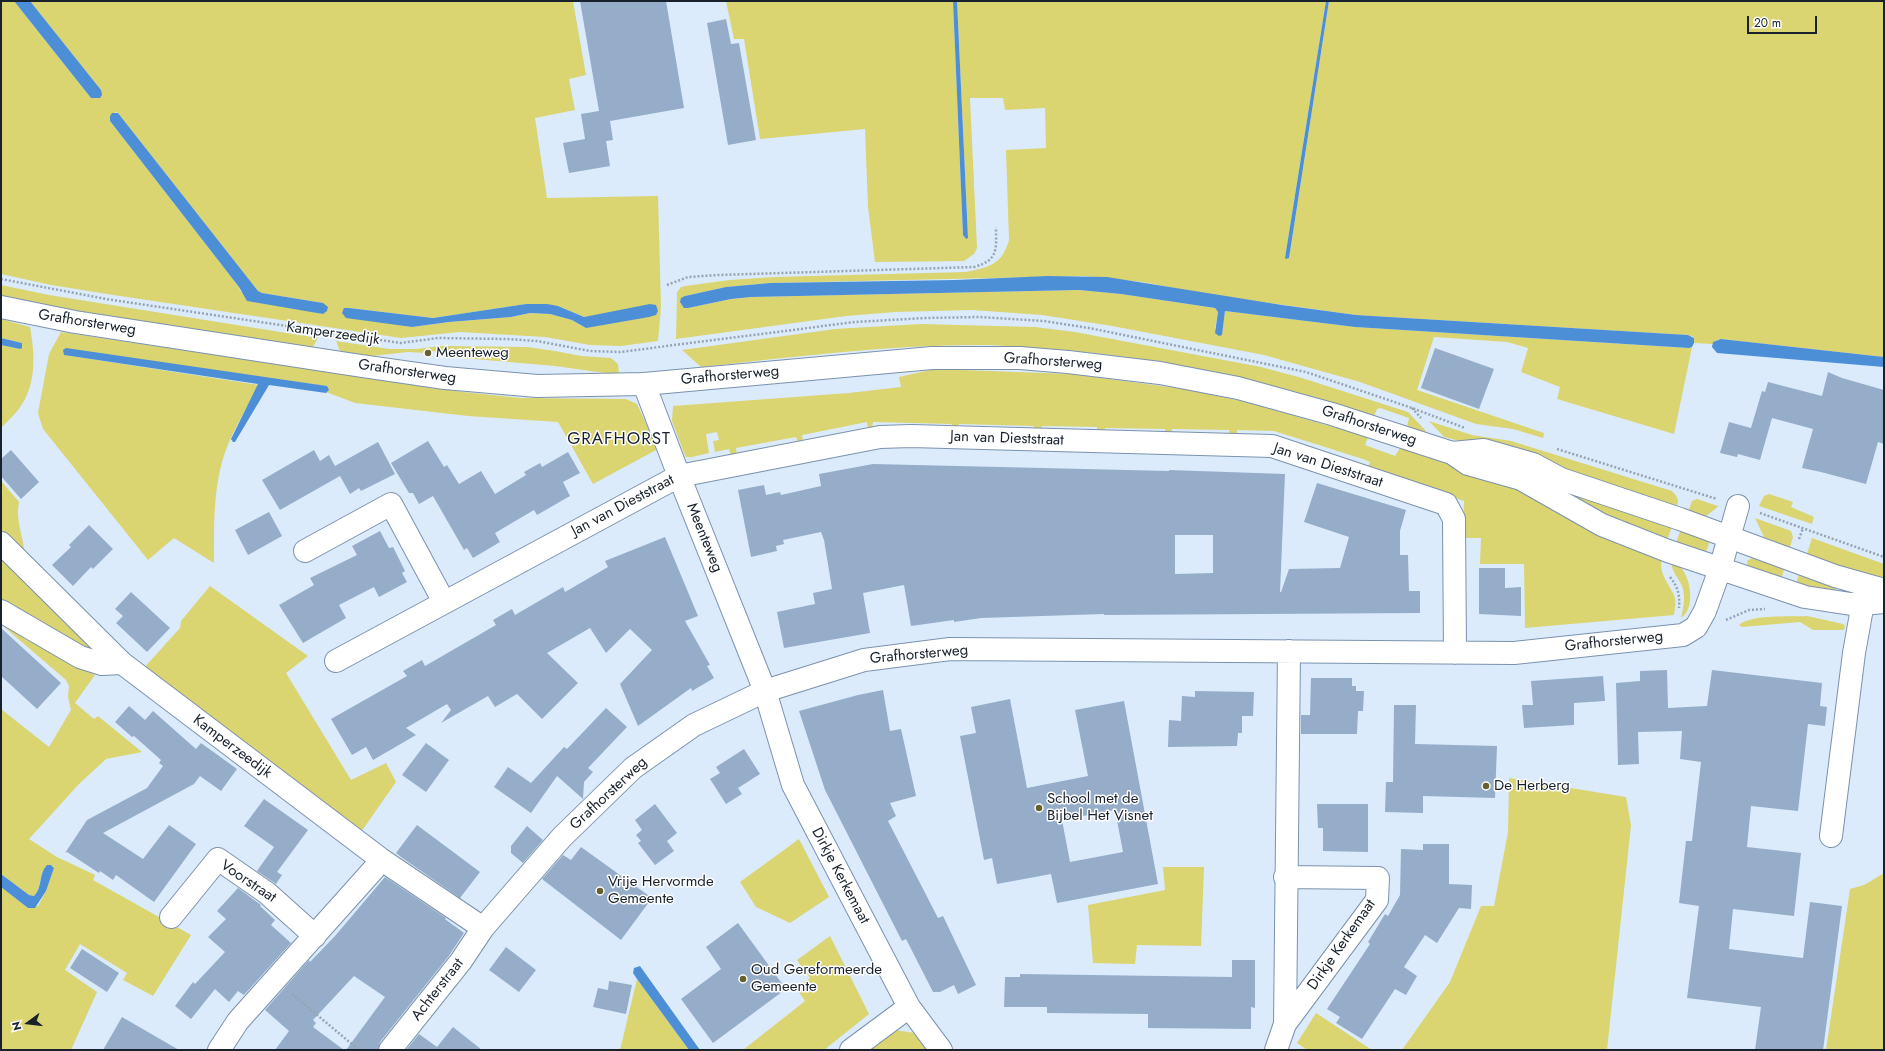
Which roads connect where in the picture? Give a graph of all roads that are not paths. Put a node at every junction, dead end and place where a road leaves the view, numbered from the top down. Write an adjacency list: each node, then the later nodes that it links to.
1 (1, 307): 2 (street, Grafhorsterweg)
2 (644, 384): 3 (street, Grafhorsterweg); 4 (street, Meenteweg)
3 (1452, 453): 6 (street, Grafhorsterweg); 9 (street, Grafhorsterweg)
4 (679, 476): 11 (street, Jan van Dieststraat); 14 (street, Jan van Dieststraat); 17 (street, Meenteweg)
5 (1738, 506): 6 (street)
6 (1729, 538): 9 (street, Grafhorsterweg); 10 (street, Grafhorsterweg)
7 (1, 543): 16 (street, Kamperzeedijk)
8 (305, 551): 11 (street)
9 (1720, 569): 10 (street, Grafhorsterweg); 14 (street, Grafhorsterweg)
10 (1874, 595): 18 (street)
11 (444, 602): 15 (street, Jan van Dieststraat)
12 (1, 611): 16 (street)
13 (1289, 651): 14 (street, Grafhorsterweg); 17 (street, Grafhorsterweg); 20 (street, Dirkje Kerkemaat)
14 (1455, 653)
15 (336, 661)
16 (122, 663): 19 (street, Kamperzeedijk)
17 (765, 691): 22 (street, Grafhorsterweg); 24 (street, Dirkje Kerkemaat)
18 (1831, 836)
19 (382, 860): 22 (street, Kamperzeedijk); 23 (street)
20 (1286, 877): 25 (street, Dirkje Kerkemaat); 25 (street, Dirkje Kerkemaat)
21 (171, 917): 23 (street, Voorstraat)
22 (483, 928): 27 (street, Achterstraat)
23 (315, 936): 26 (street)
24 (910, 1007): 28 (street); 29 (street, Dirkje Kerkemaat)
25 (1285, 1024): 30 (street, Dirkje Kerkemaat)
26 (219, 1050)
27 (390, 1050)
28 (851, 1050)
29 (940, 1050)
30 (1276, 1050)

